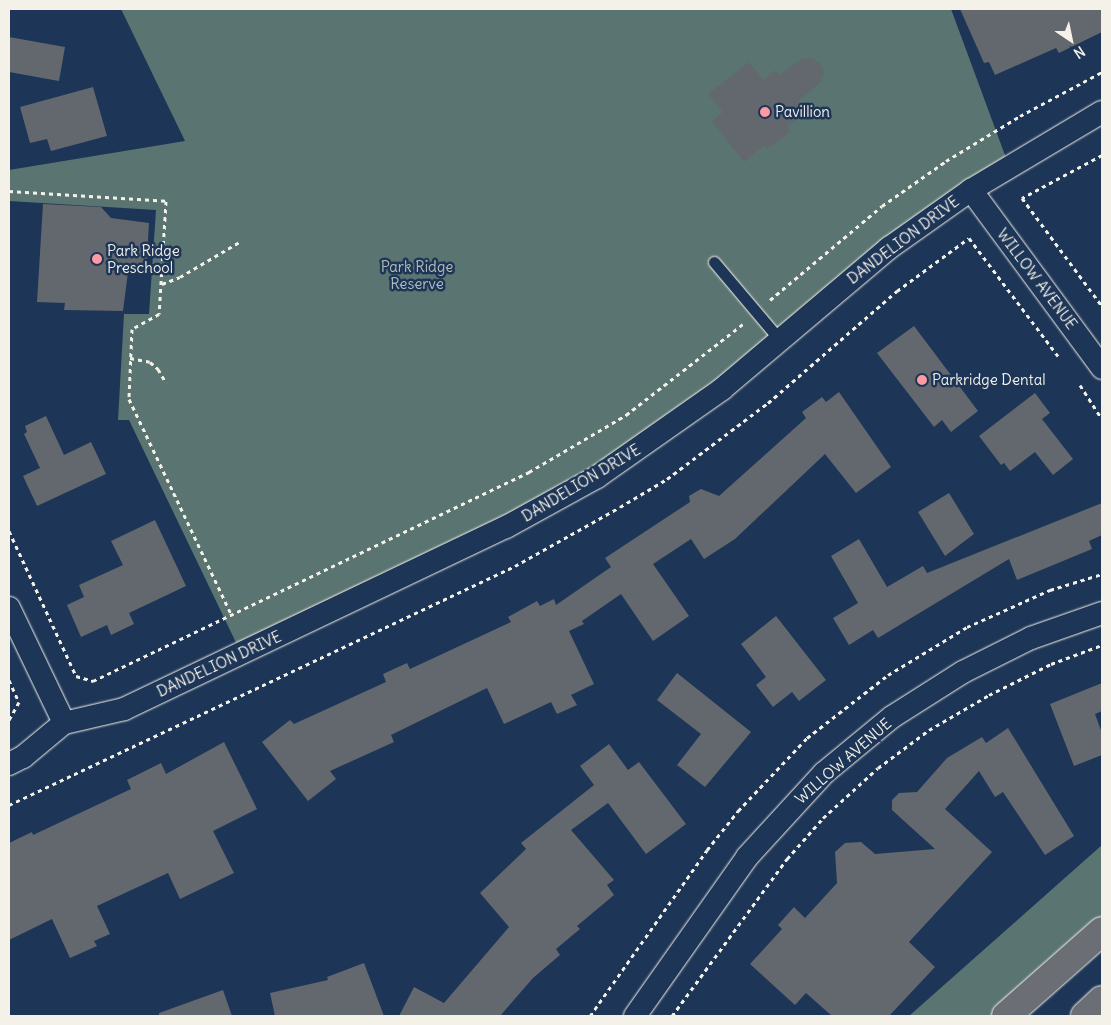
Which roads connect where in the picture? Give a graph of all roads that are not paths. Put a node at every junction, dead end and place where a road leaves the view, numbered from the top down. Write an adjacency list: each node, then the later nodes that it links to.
1 (1102, 112): 2 (street, DANDELION DRIVE)
2 (971, 190): 4 (street, DANDELION DRIVE); 5 (street, WILLOW AVENUE)
3 (714, 262): 4 (lane)
4 (780, 340): 8 (street, DANDELION DRIVE)
5 (1102, 368)
6 (9, 608): 8 (street)
7 (1102, 613): 12 (street, WILLOW AVENUE)
8 (64, 723): 9 (street, DANDELION DRIVE)
9 (9, 764)
10 (1102, 931): 13 (main road)
11 (1102, 1000): 14 (main road)
12 (634, 1016)
13 (1006, 1016)
14 (1084, 1016)

